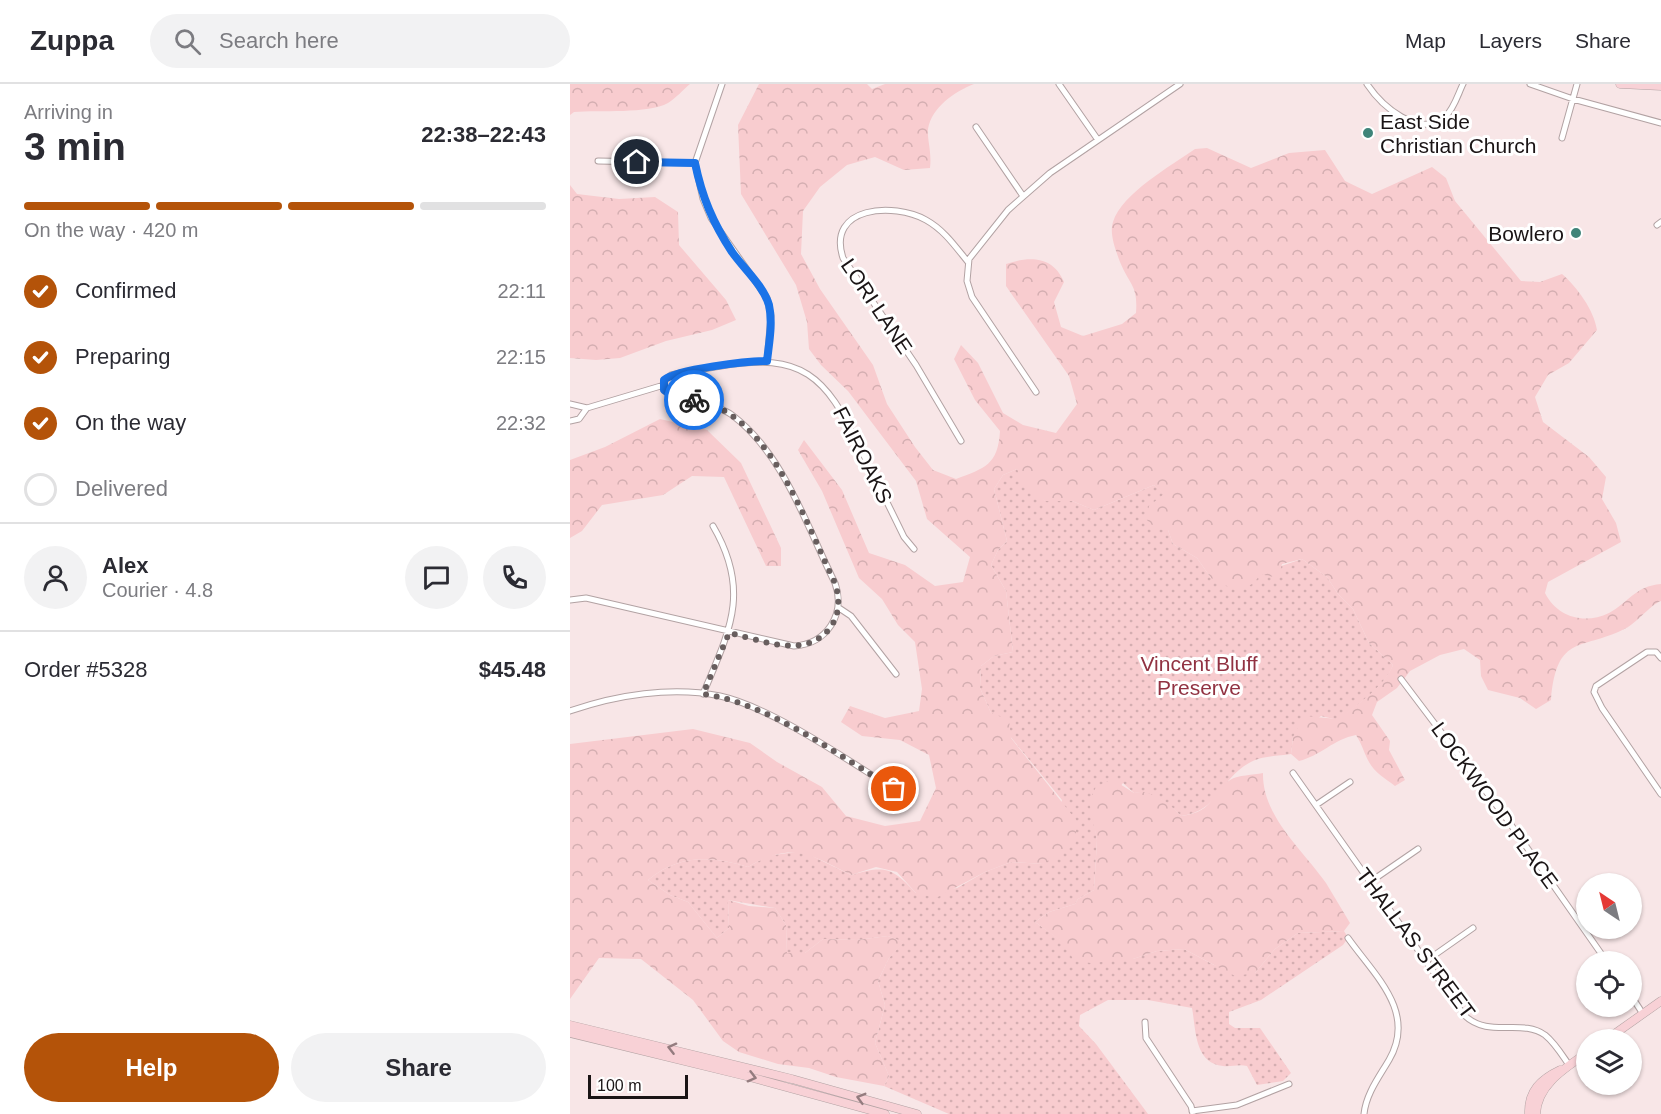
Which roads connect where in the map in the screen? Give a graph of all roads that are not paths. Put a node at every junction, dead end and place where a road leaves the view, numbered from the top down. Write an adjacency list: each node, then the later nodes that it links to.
1 (722, 84): 16 (street)
2 (1059, 84): 14 (street)
3 (1367, 84): 4 (street)
4 (1462, 84)
5 (1530, 84): 10 (street)
6 (1577, 84): 10 (street)
7 (1620, 84): 9 (main road)
8 (1177, 85): 14 (street)
9 (1661, 86)
10 (1573, 99): 11 (street); 13 (street)
11 (1661, 123)
12 (976, 127): 17 (street)
13 (1562, 138)
14 (1098, 140): 17 (street)
15 (598, 161): 16 (street)
16 (695, 163): 19 (street)
17 (1023, 196): 18 (street)
18 (968, 262): 21 (street); 25 (street, LORI LANE)
19 (767, 361): 20 (street, FAIROAKS); 27 (street, FAIROAKS)
20 (663, 385): 23 (street, FAIROAKS); 29 (street)
21 (1036, 392)
22 (570, 404): 23 (street)
23 (587, 408): 24 (street)
24 (570, 422)
25 (961, 441)
26 (713, 526): 30 (street)
27 (914, 549)
28 (570, 600): 30 (street)
29 (838, 608): 30 (street); 32 (street)
30 (729, 633): 34 (street)
31 (1661, 658): 39 (street)
32 (896, 674)
33 (1401, 679): 45 (street, LOCKWOOD PLACE)
34 (703, 694): 35 (street); 38 (street)
35 (570, 711)
36 (1293, 773): 40 (street, THALLAS STREET)
37 (1350, 782): 40 (street)
38 (894, 789)
39 (1661, 794)
40 (1316, 805): 42 (street, THALLAS STREET)
41 (1418, 849): 42 (street)
42 (1370, 882): 46 (street, THALLAS STREET)
43 (1473, 928): 46 (street)
44 (1348, 938): 61 (street)
45 (1599, 951)
46 (1426, 961): 54 (street, THALLAS STREET)
47 (1661, 1001): 48 (main road)
48 (1643, 1014): 51 (main road)
49 (1145, 1022): 57 (street)
50 (570, 1025): 60 (main road, one-way to 50)
51 (1622, 1029)
52 (570, 1033): 59 (main road, one-way to 59)
53 (1576, 1060): 54 (main road)
54 (1569, 1065): 56 (main road); 58 (main road)
55 (1289, 1084): 57 (street)
56 (1536, 1103): 62 (main road); 63 (main road)
57 (1192, 1112)
58 (1527, 1112)
59 (885, 1114)
60 (917, 1114)
61 (1364, 1114)
62 (1536, 1114)
63 (1541, 1114)

